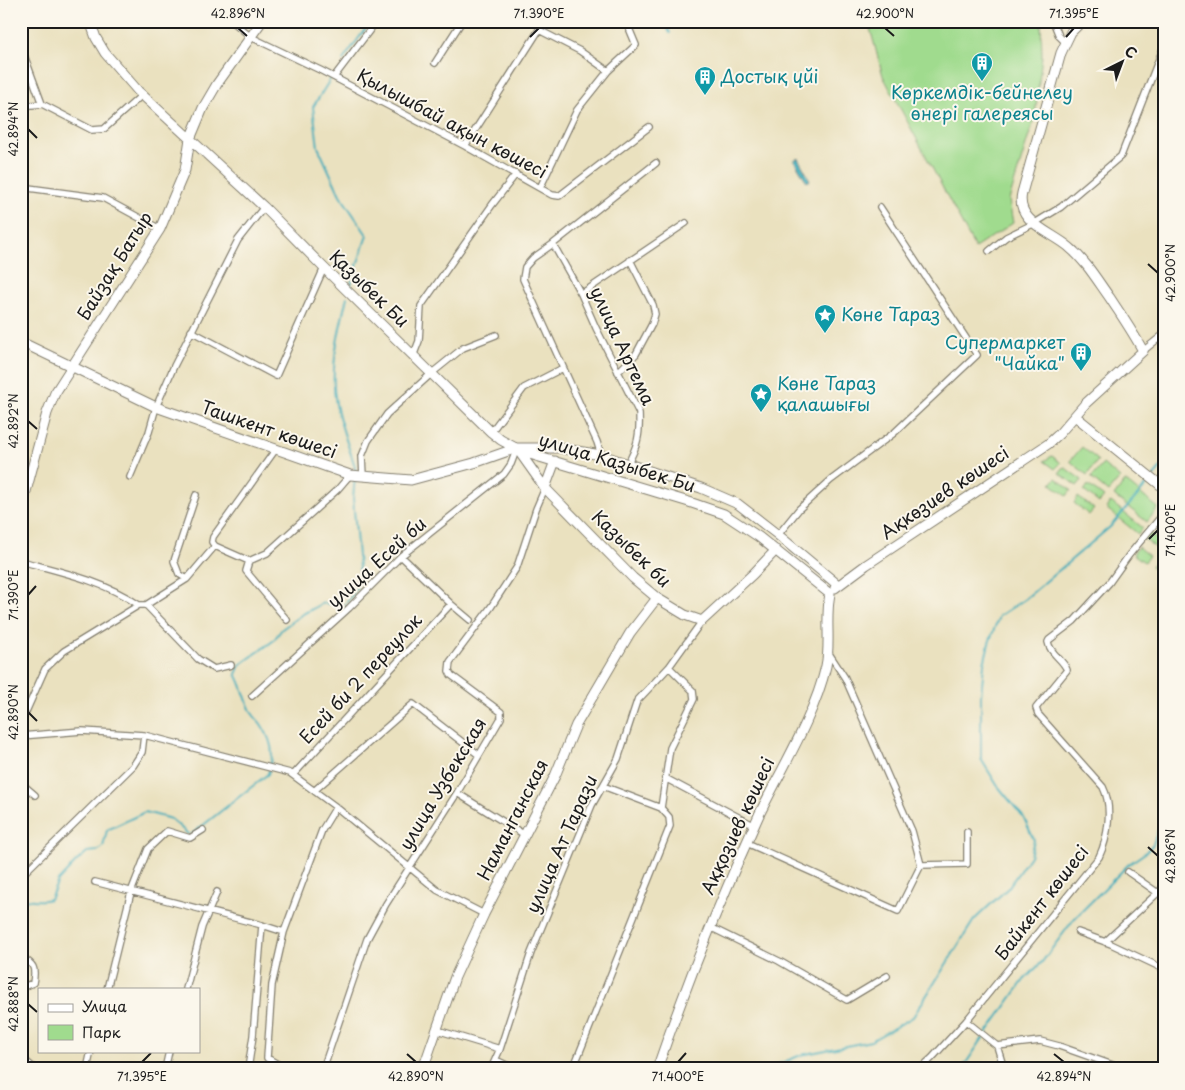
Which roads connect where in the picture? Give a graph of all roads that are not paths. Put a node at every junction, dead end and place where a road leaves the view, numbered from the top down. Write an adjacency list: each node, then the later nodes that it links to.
1 (90, 21): 18 (main road)
2 (232, 21): 9 (street, Қылышбай ақын көшесі)
3 (262, 21): 9 (main road, Байзақ Батыр)
4 (374, 21): 17 (street)
5 (462, 21): 13 (street)
6 (626, 21): 15 (street)
7 (1053, 21): 10 (street)
8 (1082, 21): 10 (main road)
9 (251, 37): 17 (street, Қылышбай ақын көшесі); 22 (main road, Байзақ Батыр)
10 (1065, 42): 31 (main road)
11 (1164, 46): 14 (street)
12 (21, 47): 19 (street)
13 (436, 63)
14 (1156, 68): 16 (street); 31 (street)
15 (608, 71): 23 (street); 27 (street)
16 (1164, 71)
17 (334, 77): 23 (street, Қылышбай ақын көшесі)
18 (142, 95): 19 (street); 22 (main road)
19 (42, 104): 20 (street)
20 (21, 106)
21 (649, 127): 27 (street, Қылышбай ақын көшесі)
22 (190, 139): 28 (main road, Қазыбек Би); 32 (main road, Байзақ Батыр)
23 (465, 146): 25 (street, Қылышбай ақын көшесі)
24 (656, 163): 33 (street)
25 (516, 174): 27 (street, Қылышбай ақын көшесі); 43 (street)
26 (21, 187): 32 (street)
27 (540, 188)
28 (264, 206): 36 (main road, Қазыбек Би); 38 (street)
29 (880, 207): 67 (street)
30 (686, 223): 35 (street)
31 (1035, 223): 34 (street); 42 (main road)
32 (160, 230): 44 (main road, Байзақ Батыр)
33 (553, 244): 37 (street, улица Артема); 45 (street)
34 (989, 251)
35 (630, 260): 37 (street); 46 (street)
36 (324, 268): 38 (street); 43 (main road, Қазыбек Би)
37 (582, 294): 46 (street, улица Артема)
38 (191, 331): 48 (street)
39 (1164, 334): 42 (street)
40 (496, 335): 47 (street)
41 (21, 342): 44 (main road, Ташкент көшесі)
42 (1143, 350): 49 (main road, Ақкөзиев көшесі)
43 (414, 354): 47 (main road, Қазыбек Би)
44 (70, 367): 48 (main road, Ташкент көшесі); 59 (main road, Байзақ Батыр)
45 (563, 368): 50 (street); 53 (street)
46 (618, 372): 55 (street, улица Артема)
47 (432, 373): 50 (main road, Қазыбек Би); 57 (street)
48 (156, 407): 52 (main road, Ташкент көшесі); 58 (street)
49 (1075, 416): 62 (main road); 74 (main road, Ақкөзиев көшесі)
50 (491, 432): 51 (main road, Қазыбек Би)
51 (517, 448): 53 (main road, улица Казыбек Би); 54 (main road, улица Казыбек Би); 57 (main road, Ташкент көшесі); 61 (main road, Казыбек би); 70 (street, улица Есей би)
52 (276, 449): 56 (main road, Ташкент көшесі); 68 (street)
53 (601, 455): 55 (main road, улица Казыбек Би)
54 (555, 461): 61 (main road); 64 (main road, улица Казыбек Би)
55 (627, 465): 60 (main road, улица Казыбек Би)
56 (350, 475): 57 (main road, Ташкент көшесі); 71 (street)
57 (363, 476)
58 (130, 477)
59 (25, 483): 65 (main road, Байзақ Батыр)
60 (694, 486): 64 (main road); 67 (main road, улица Казыбек Би)
61 (545, 488): 76 (main road, Казыбек би); 90 (street, улица Узбекская)
62 (1164, 488)
63 (196, 495): 73 (street)
64 (689, 502): 69 (main road, улица Казыбек Би)
65 (21, 510)
66 (1164, 513): 127 (street, Байкент көшесі)
67 (778, 534): 74 (main road, улица Казыбек Би)
68 (215, 546): 71 (street); 73 (street)
69 (776, 550): 75 (main road, улица Казыбек Би); 82 (main road)
70 (401, 556): 77 (street); 86 (street, улица Есей би)
71 (249, 561): 80 (street)
72 (21, 562): 78 (street)
73 (187, 579): 79 (street)
74 (838, 585): 75 (main road, Ақкөзиев көшесі)
75 (830, 594): 83 (main road, Аққозиев көшесі)
76 (657, 598): 82 (main road, Казыбек би); 103 (main road, Наманганская)
77 (451, 604): 81 (street); 91 (street, Есей би 2 переулок)
78 (139, 605): 79 (street); 87 (street)
79 (146, 605): 84 (street)
80 (287, 620)
81 (470, 620)
82 (702, 621): 85 (street, улица Ат Тарази)
83 (828, 652): 100 (main road, Аққозиев көшесі); 105 (street)
84 (231, 665)
85 (668, 667): 92 (street); 94 (street, улица Ат Тарази)
86 (252, 696)
87 (21, 723)
88 (144, 735): 89 (street); 91 (street); 108 (street)
89 (21, 736)
90 (479, 755): 95 (street); 96 (street, улица Узбекская)
91 (293, 775): 95 (street)
92 (665, 778): 99 (street); 100 (street)
93 (21, 783): 97 (street)
94 (602, 786): 99 (street); 130 (street, улица Ат Тарази)
95 (315, 790): 98 (street)
96 (457, 793): 103 (street); 106 (street, улица Узбекская)
97 (35, 795)
98 (336, 807): 106 (street); 118 (street)
99 (661, 808): 144 (street)
100 (755, 826): 104 (main road, Аққозиев көшесі)
101 (203, 830): 111 (street)
102 (968, 832): 105 (street)
103 (525, 836): 115 (main road, Наманганская)
104 (747, 843): 105 (street); 117 (main road, Аққозиев көшесі)
105 (921, 865)
106 (410, 869): 115 (street); 140 (street, улица Узбекская)
107 (1128, 872): 113 (street)
108 (21, 876)
109 (95, 882): 111 (street)
110 (1164, 887): 113 (street)
111 (131, 892): 114 (street); 125 (street)
112 (217, 892): 114 (street)
113 (1158, 893): 120 (street)
114 (208, 912): 116 (street); 126 (street)
115 (484, 914): 128 (main road, Наманганская)
116 (262, 925): 118 (street); 138 (street)
117 (710, 926): 123 (street); 145 (main road, Аққозиев көшесі)
118 (284, 932): 139 (street)
119 (1078, 932): 120 (street)
120 (1105, 942): 122 (street)
121 (22, 959): 124 (street)
122 (1164, 969)
123 (887, 976)
124 (21, 985)
125 (107, 988)
126 (186, 988)
127 (966, 1022): 129 (street); 146 (street, Байкент көшесі)
128 (437, 1030): 130 (street); 141 (main road, Наманганская)
129 (997, 1046): 147 (street); 148 (street)
130 (500, 1049): 134 (street, улица Ат Тарази)
131 (91, 1052): 136 (street)
132 (169, 1052): 137 (street)
133 (21, 1056): 135 (street)
134 (496, 1060): 142 (street, улица Ат Тарази); 143 (street)
135 (35, 1069)
136 (87, 1069)
137 (165, 1069)
138 (248, 1069)
139 (286, 1069)
140 (323, 1069)
141 (423, 1069)
142 (491, 1069)
143 (516, 1069)
144 (573, 1069)
145 (657, 1069)
146 (920, 1069)
147 (1004, 1069)
148 (1124, 1069)

